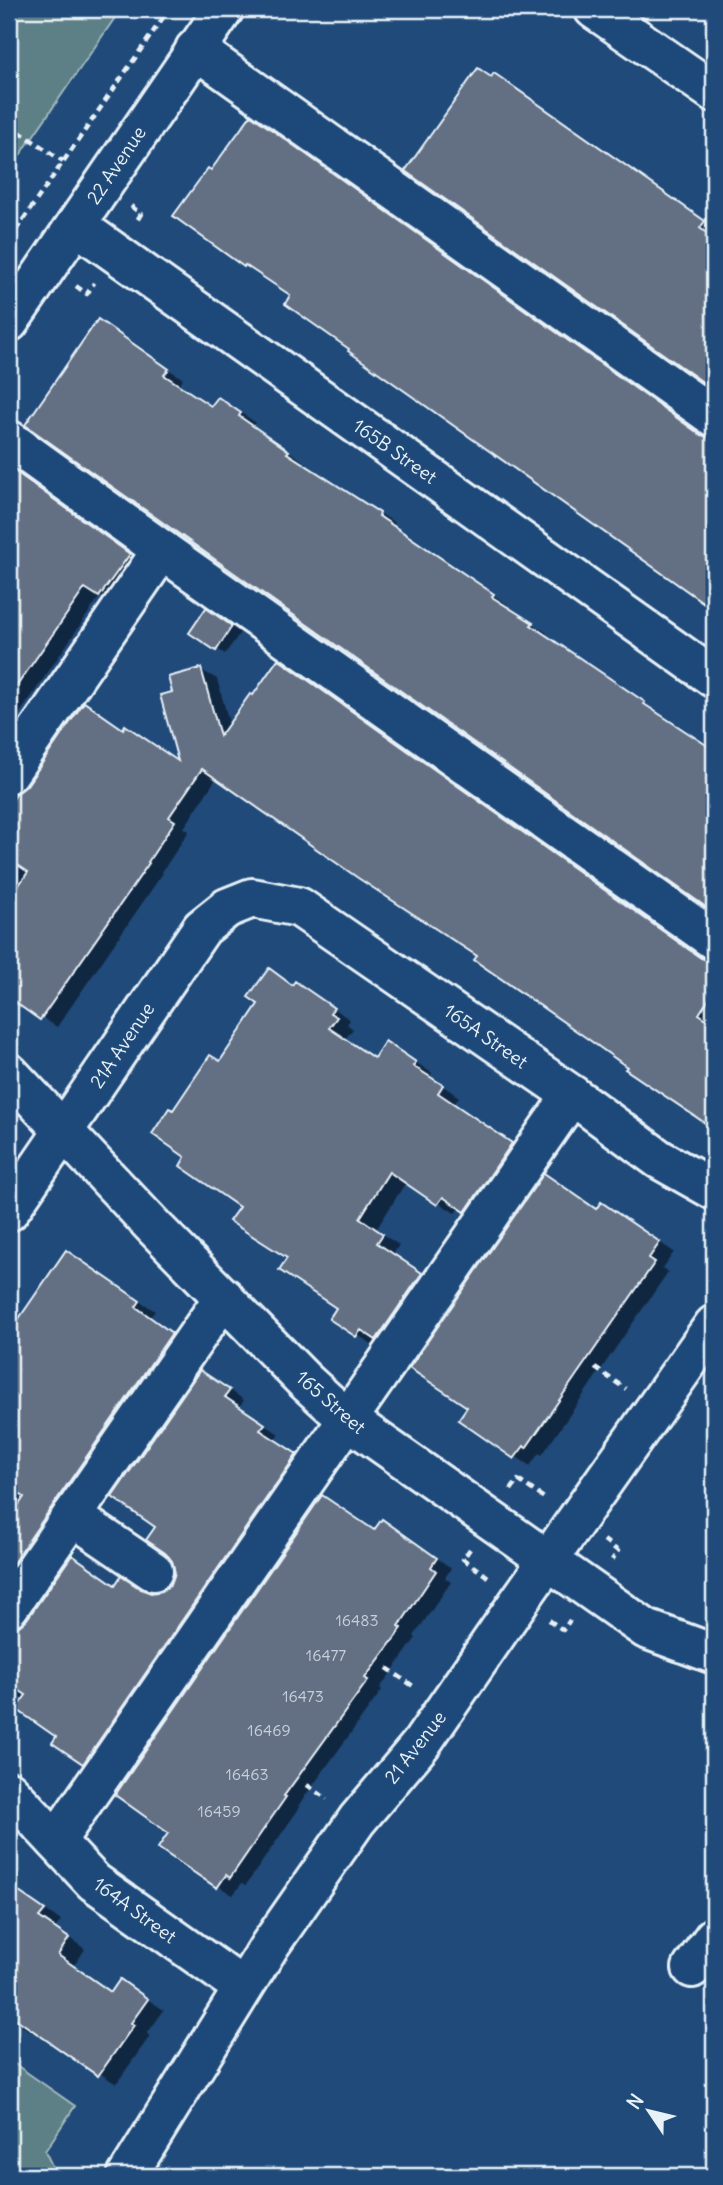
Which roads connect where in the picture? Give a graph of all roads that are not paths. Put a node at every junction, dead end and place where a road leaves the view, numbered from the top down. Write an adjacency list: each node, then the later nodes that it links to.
1 (224, 9): 3 (street, 22 Avenue)
2 (611, 14): 4 (street)
3 (195, 49): 5 (street, 22 Avenue); 7 (street)
4 (714, 92)
5 (76, 225): 6 (street, 22 Avenue); 10 (street, 165B Street)
6 (9, 322)
7 (714, 417)
8 (9, 440): 9 (street)
9 (162, 550): 11 (street); 13 (street)
10 (714, 678)
11 (9, 773)
12 (252, 898): 15 (street, 165A Street); 16 (street, 21A Avenue)
13 (714, 940)
14 (9, 1073): 16 (street, 165 Street)
15 (572, 1095): 17 (street, 165A Street); 21 (street)
16 (64, 1131): 18 (street, 21A Avenue); 19 (street, 165 Street)
17 (714, 1190)
18 (9, 1211)
19 (223, 1297): 21 (street, 165 Street); 22 (street)
20 (714, 1325): 23 (street, 21 Avenue)
21 (347, 1419): 23 (street, 165 Street); 28 (street)
22 (72, 1516): 24 (street); 25 (street)
23 (548, 1560): 26 (street, 165 Street); 31 (street, 21 Avenue)
24 (153, 1570)
25 (9, 1607)
26 (714, 1654)
27 (9, 1791): 28 (street, 164A Street)
28 (56, 1841): 31 (street, 164A Street)
29 (714, 1937): 30 (street)
30 (692, 1968)
31 (242, 1987): 32 (street, 21 Avenue)
32 (127, 2176)

